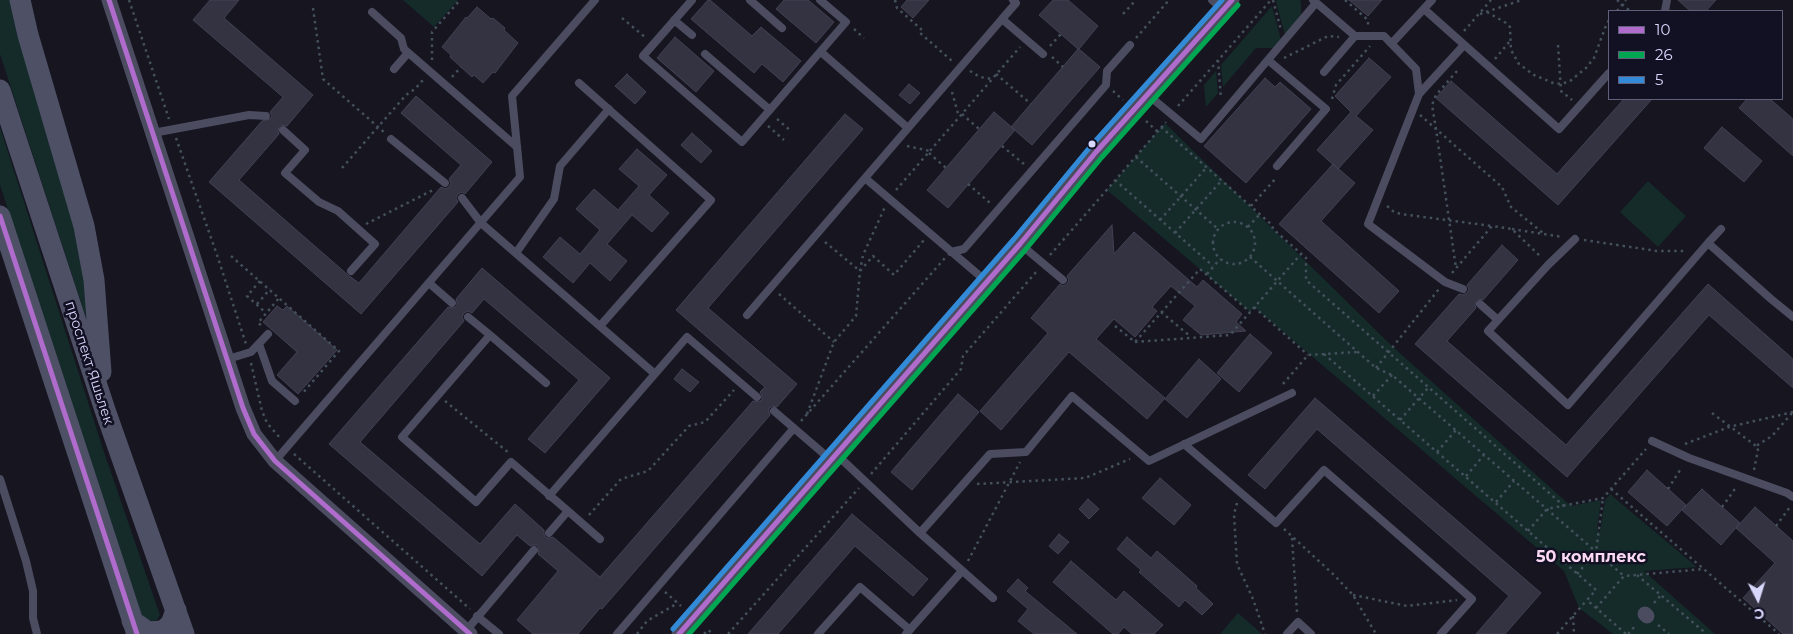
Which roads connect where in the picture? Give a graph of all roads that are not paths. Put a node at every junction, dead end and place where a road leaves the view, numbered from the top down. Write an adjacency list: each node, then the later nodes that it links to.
1 (20, 0): 74 (main road)
2 (109, 0): 38 (street)
3 (596, 0): 40 (lane)
4 (692, 0): 13 (lane)
5 (750, 0): 15 (lane)
6 (820, 0): 21 (lane)
7 (1013, 0): 14 (lane)
8 (1432, 0): 11 (lane)
9 (1314, 2): 17 (lane); 25 (lane)
10 (1222, 3): 31 (street)
11 (1424, 9): 18 (lane); 20 (lane)
12 (372, 12): 22 (lane)
13 (674, 20): 16 (lane); 34 (lane)
14 (1002, 20): 23 (lane); 36 (lane)
15 (782, 28)
16 (692, 35)
17 (1355, 36): 18 (lane); 27 (lane)
18 (1392, 43): 32 (lane)
19 (1130, 45): 51 (lane)
20 (1464, 45): 28 (lane); 32 (lane)
21 (821, 52): 34 (lane); 36 (lane)
22 (408, 53): 26 (lane); 40 (lane)
23 (1044, 53)
24 (705, 54): 34 (lane)
25 (1271, 62): 31 (lane); 41 (lane)
26 (394, 69)
27 (1324, 72)
28 (1608, 74)
29 (579, 83): 33 (lane)
30 (0, 90): 74 (main road, проспект Яшьлек)
31 (1148, 94): 50 (street)
32 (1419, 94): 57 (lane)
33 (609, 109): 52 (lane); 64 (lane)
34 (769, 111)
35 (266, 116): 38 (lane)
36 (908, 128): 42 (lane)
37 (283, 130): 53 (lane)
38 (153, 133): 68 (street)
39 (392, 139): 43 (lane)
40 (517, 147): 46 (lane)
41 (1277, 166)
42 (866, 178): 51 (lane); 60 (lane)
43 (445, 184)
44 (462, 198): 46 (lane)
45 (0, 216): 94 (main road)
46 (481, 223): 52 (lane); 56 (lane)
47 (1721, 229): 49 (lane)
48 (1575, 238): 63 (lane)
49 (1708, 243): 62 (lane); 63 (lane)
50 (1020, 244): 54 (lane); 55 (street)
51 (951, 252): 55 (lane)
52 (516, 254): 64 (lane)
53 (351, 271)
54 (1063, 280)
55 (987, 282): 79 (street)
56 (429, 283): 58 (lane); 80 (lane)
57 (1463, 289)
58 (452, 302)
59 (1480, 304): 63 (lane)
60 (747, 315)
61 (468, 316): 66 (lane)
62 (1793, 317)
63 (1498, 320)
64 (600, 326): 69 (lane)
65 (266, 331): 67 (lane)
66 (490, 335): 70 (lane); 84 (lane)
67 (260, 344): 68 (lane); 73 (lane)
68 (228, 359): 80 (street)
69 (655, 374): 72 (lane); 84 (lane)
70 (546, 383)
71 (1292, 393): 78 (lane)
72 (757, 396)
73 (295, 401)
74 (105, 410): 92 (main road, проспект Яшьлек)
75 (774, 411): 76 (lane)
76 (794, 428): 79 (lane); 100 (lane)
77 (1652, 441): 83 (lane)
78 (1184, 444): 87 (lane); 105 (lane)
79 (834, 457): 87 (lane); 101 (street)
80 (275, 461): 96 (street)
81 (0, 479): 97 (lane)
82 (1793, 485): 83 (lane)
83 (1790, 495)
84 (549, 496): 85 (lane)
85 (568, 511): 86 (lane); 88 (lane)
86 (549, 533)
87 (920, 533): 90 (lane)
88 (600, 539)
89 (534, 550): 93 (lane)
90 (962, 571): 91 (lane); 95 (lane)
91 (993, 598)
92 (176, 610): 94 (main road); 98 (main road, проспект Яшьлек)
93 (477, 616): 96 (lane); 99 (lane)
94 (135, 628)
95 (908, 632): 102 (lane)
96 (467, 633)
97 (38, 634)
98 (184, 634)
99 (499, 634)
100 (617, 634)
101 (678, 634)
102 (818, 634)
103 (1287, 634): 104 (lane)
104 (1311, 634)
105 (1441, 634)

